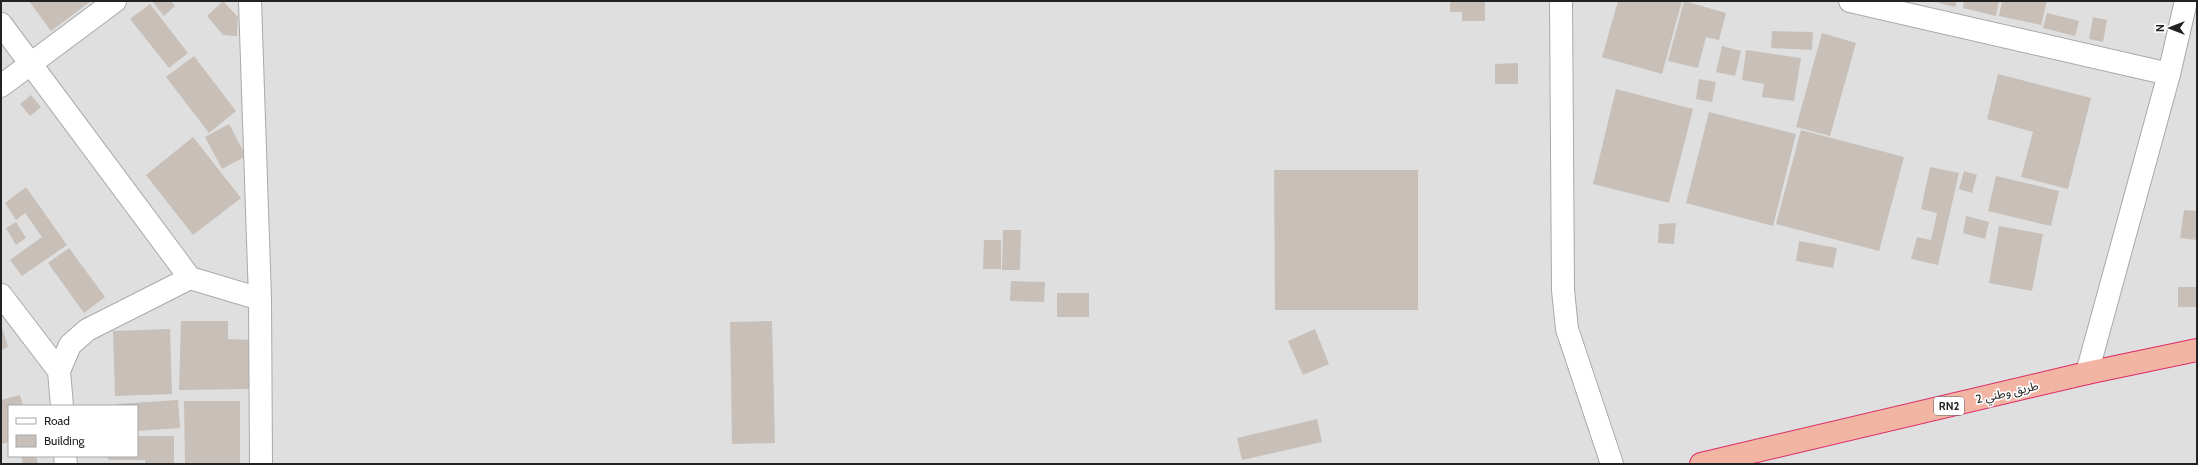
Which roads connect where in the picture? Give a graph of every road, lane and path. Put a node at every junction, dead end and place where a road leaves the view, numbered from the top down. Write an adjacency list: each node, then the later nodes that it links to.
1 (115, 1): 7 (street)
2 (250, 1): 12 (street)
3 (1561, 1): 18 (street)
4 (1850, 1): 8 (street)
5 (2186, 1): 8 (street)
6 (1, 24): 7 (street)
7 (30, 64): 9 (street); 10 (street)
8 (2169, 74): 15 (street)
9 (1, 86)
10 (190, 278): 12 (street); 14 (street)
11 (1, 295): 14 (street)
12 (260, 299): 17 (street)
13 (2197, 350): 15 (highway, طريق وطني 2 / RN2)
14 (59, 371): 16 (street)
15 (2087, 373): 19 (highway, طريق وطني 2 / RN2)
16 (62, 405)
17 (261, 464)
18 (1612, 464)
19 (1701, 464)

